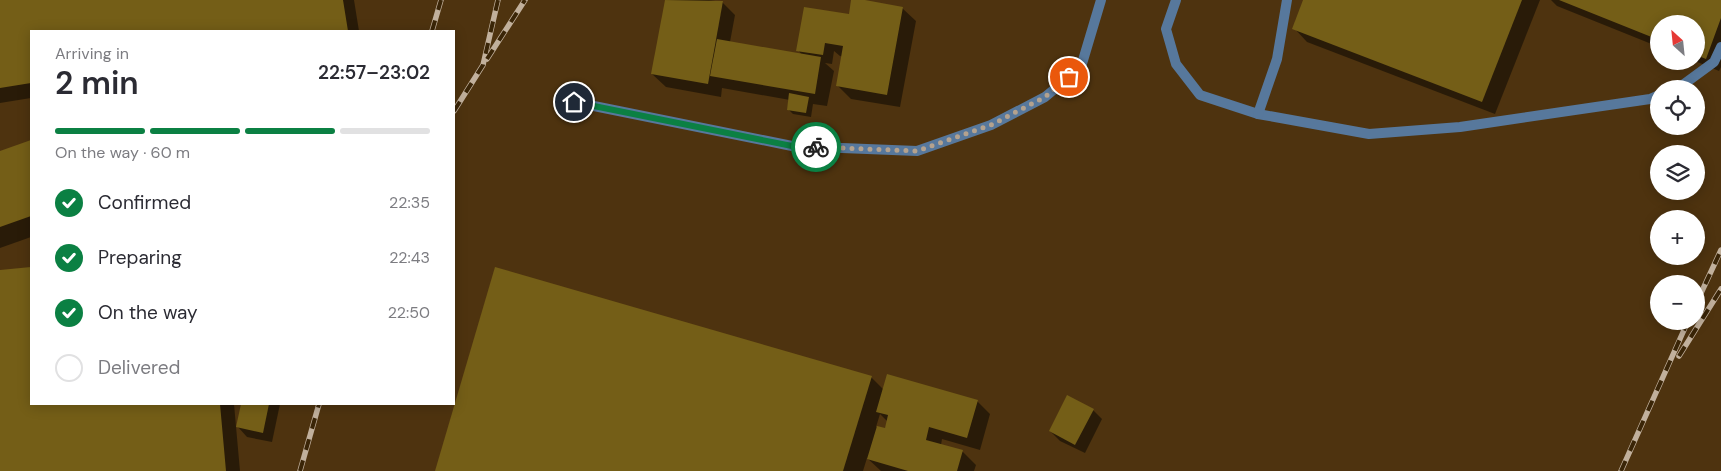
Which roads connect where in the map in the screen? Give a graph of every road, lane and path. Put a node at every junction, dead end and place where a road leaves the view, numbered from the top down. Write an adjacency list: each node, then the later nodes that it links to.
1 (1101, 0): 7 (lane)
2 (1176, 0): 8 (lane)
3 (1287, 0): 8 (lane)
4 (1721, 47): 5 (lane)
5 (1689, 80)
6 (1650, 99): 8 (lane)
7 (574, 102)
8 (1258, 114)

